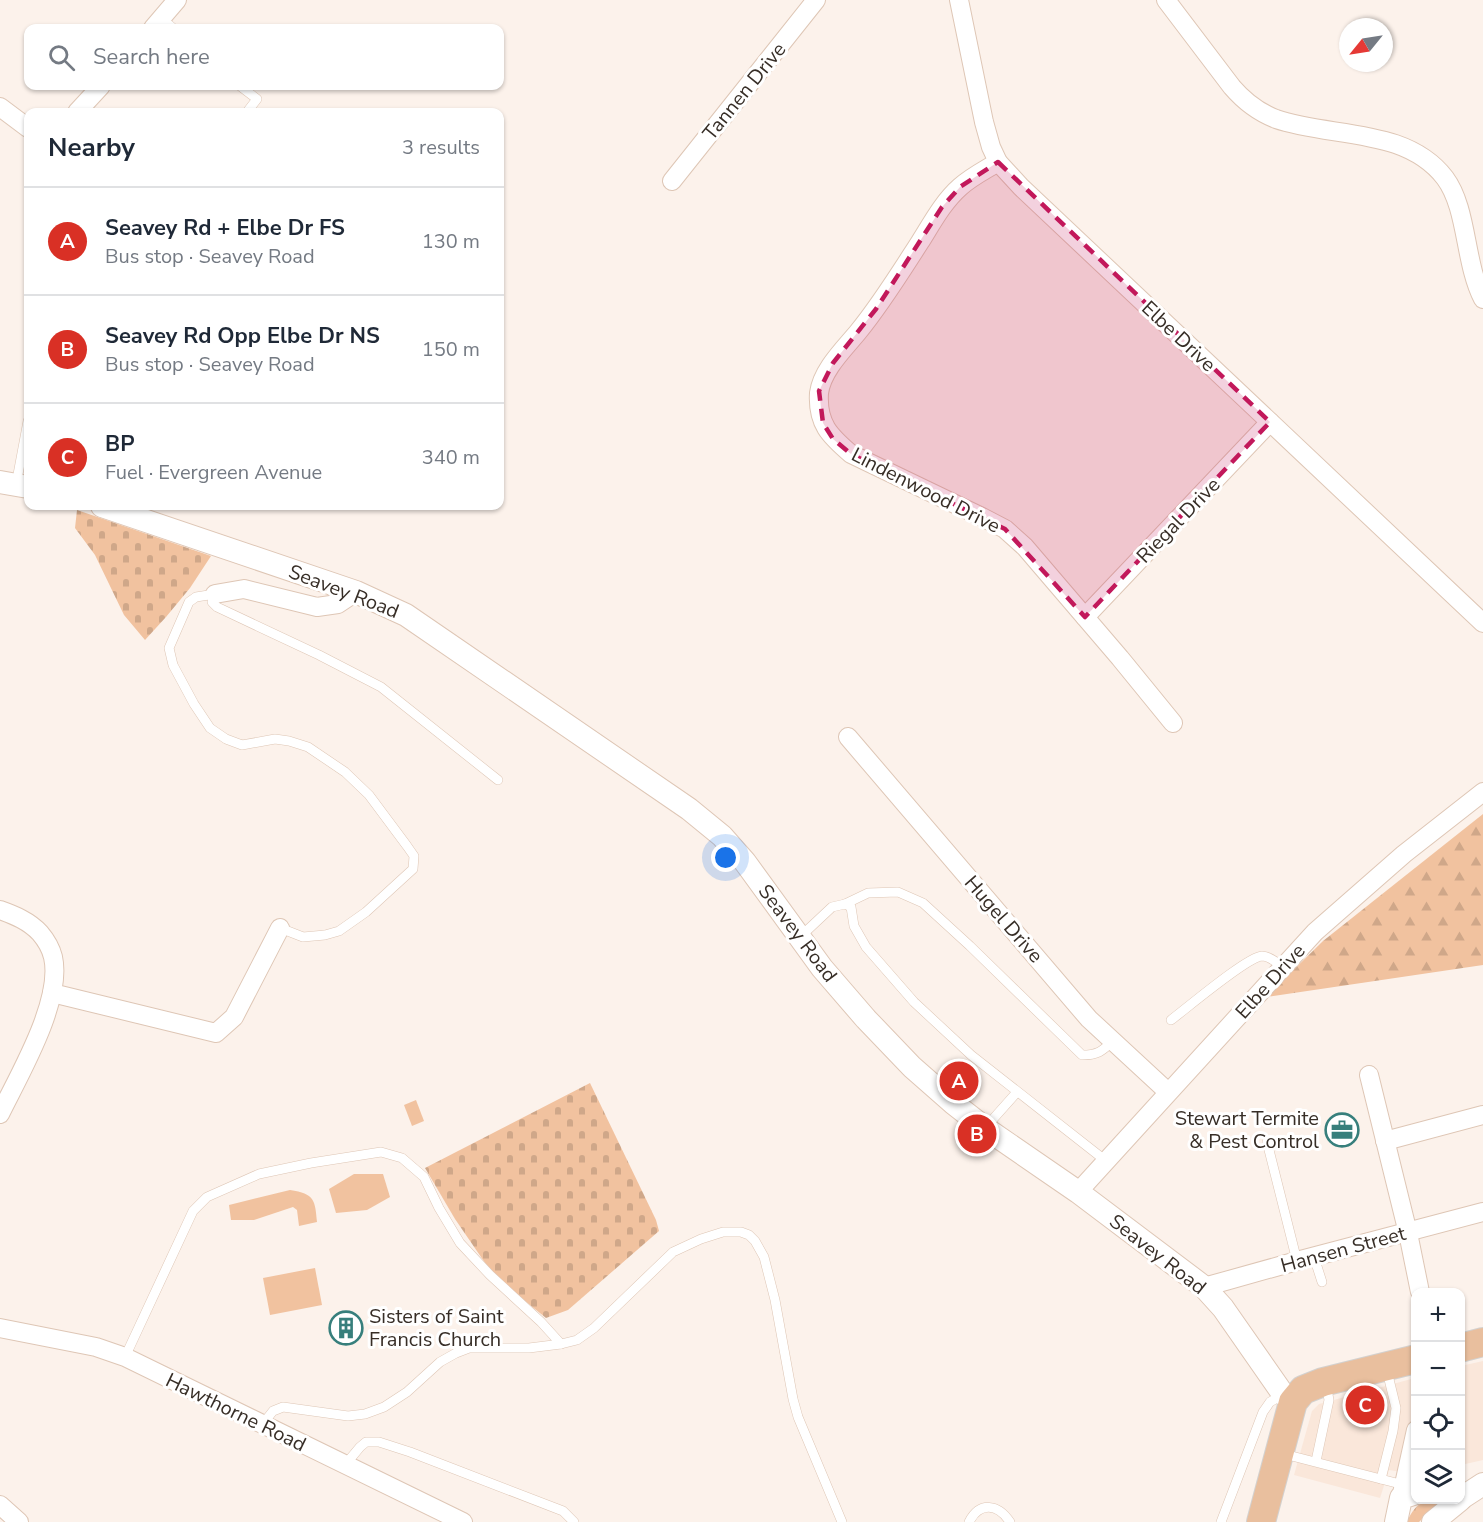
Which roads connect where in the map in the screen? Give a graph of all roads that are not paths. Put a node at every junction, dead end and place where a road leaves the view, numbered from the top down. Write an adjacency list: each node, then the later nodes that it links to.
1 (177, 0): 5 (street)
2 (816, 0): 13 (street, Tannen Drive)
3 (959, 0): 12 (street, Elbe Drive)
4 (1166, 0): 14 (street)
5 (164, 24)
6 (97, 90): 9 (street)
7 (245, 90): 10 (lane)
8 (0, 106): 11 (street)
9 (81, 108)
10 (250, 108)
11 (24, 125)
12 (998, 162): 15 (street, Elbe Drive); 21 (street, Lindenwood Drive)
13 (672, 181)
14 (1483, 299)
15 (1270, 422): 21 (street, Riegal Drive); 22 (street, Elbe Drive)
16 (24, 440): 17 (lane)
17 (15, 484)
18 (114, 510): 19 (street, Seavey Road)
19 (356, 591): 20 (street); 30 (street, Seavey Road)
20 (215, 594): 25 (lane); 29 (lane)
21 (1085, 617): 23 (street, Lindenwood Drive)
22 (1483, 623)
23 (1173, 723)
24 (848, 737): 34 (street, Hugel Drive)
25 (498, 780)
26 (1483, 792): 31 (street, Elbe Drive)
27 (845, 904): 30 (lane); 34 (lane); 36 (lane)
28 (0, 910): 32 (street)
29 (280, 928): 32 (street)
30 (800, 937): 40 (street, Seavey Road)
31 (1283, 967): 33 (lane); 37 (street, Elbe Drive)
32 (52, 993): 38 (street)
33 (1171, 1020)
34 (1113, 1041): 37 (street, Hugel Drive)
35 (1369, 1075): 41 (street)
36 (1017, 1092): 40 (lane); 43 (lane)
37 (1168, 1092): 43 (street, Elbe Drive)
38 (0, 1114)
39 (1483, 1114): 41 (street)
40 (985, 1128): 44 (street, Seavey Road)
41 (1385, 1141): 46 (street)
42 (1267, 1142): 47 (lane)
43 (1106, 1161): 44 (street, Elbe Drive)
44 (1078, 1192): 49 (street, Seavey Road)
45 (1483, 1212): 46 (street, Hansen Street)
46 (1408, 1233): 47 (street, Hansen Street); 50 (street)
47 (1306, 1259): 48 (lane); 49 (street, Hansen Street)
48 (1322, 1282)
49 (1204, 1287): 59 (street, Seavey Road)
50 (1419, 1288)
51 (0, 1328): 55 (street, Hawthorne Road)
52 (1483, 1342): 54 (main road)
53 (561, 1344): 55 (lane); 60 (lane); 75 (lane)
54 (1465, 1347)
55 (125, 1357): 60 (street, Hawthorne Road)
56 (1411, 1360): 57 (main road)
57 (1386, 1366): 58 (main road); 65 (lane)
58 (1325, 1381): 59 (main road); 63 (lane)
59 (1288, 1398): 62 (main road); 78 (lane)
60 (262, 1425): 64 (street, Hawthorne Road)
61 (1413, 1450): 68 (street)
62 (1280, 1453): 63 (lane); 79 (main road)
63 (1316, 1461): 65 (lane)
64 (345, 1465): 73 (street, Hawthorne Road); 74 (lane)
65 (1381, 1479): 68 (lane)
66 (1465, 1482): 67 (street)
67 (1483, 1484): 69 (street)
68 (1407, 1492): 80 (street)
69 (1465, 1496)
70 (1454, 1504): 81 (street)
71 (0, 1505): 72 (street)
72 (19, 1522)
73 (463, 1522)
74 (574, 1522)
75 (842, 1522)
76 (969, 1522): 77 (lane)
77 (1010, 1522)
78 (1221, 1522)
79 (1261, 1522)
80 (1396, 1522)
81 (1433, 1522)

